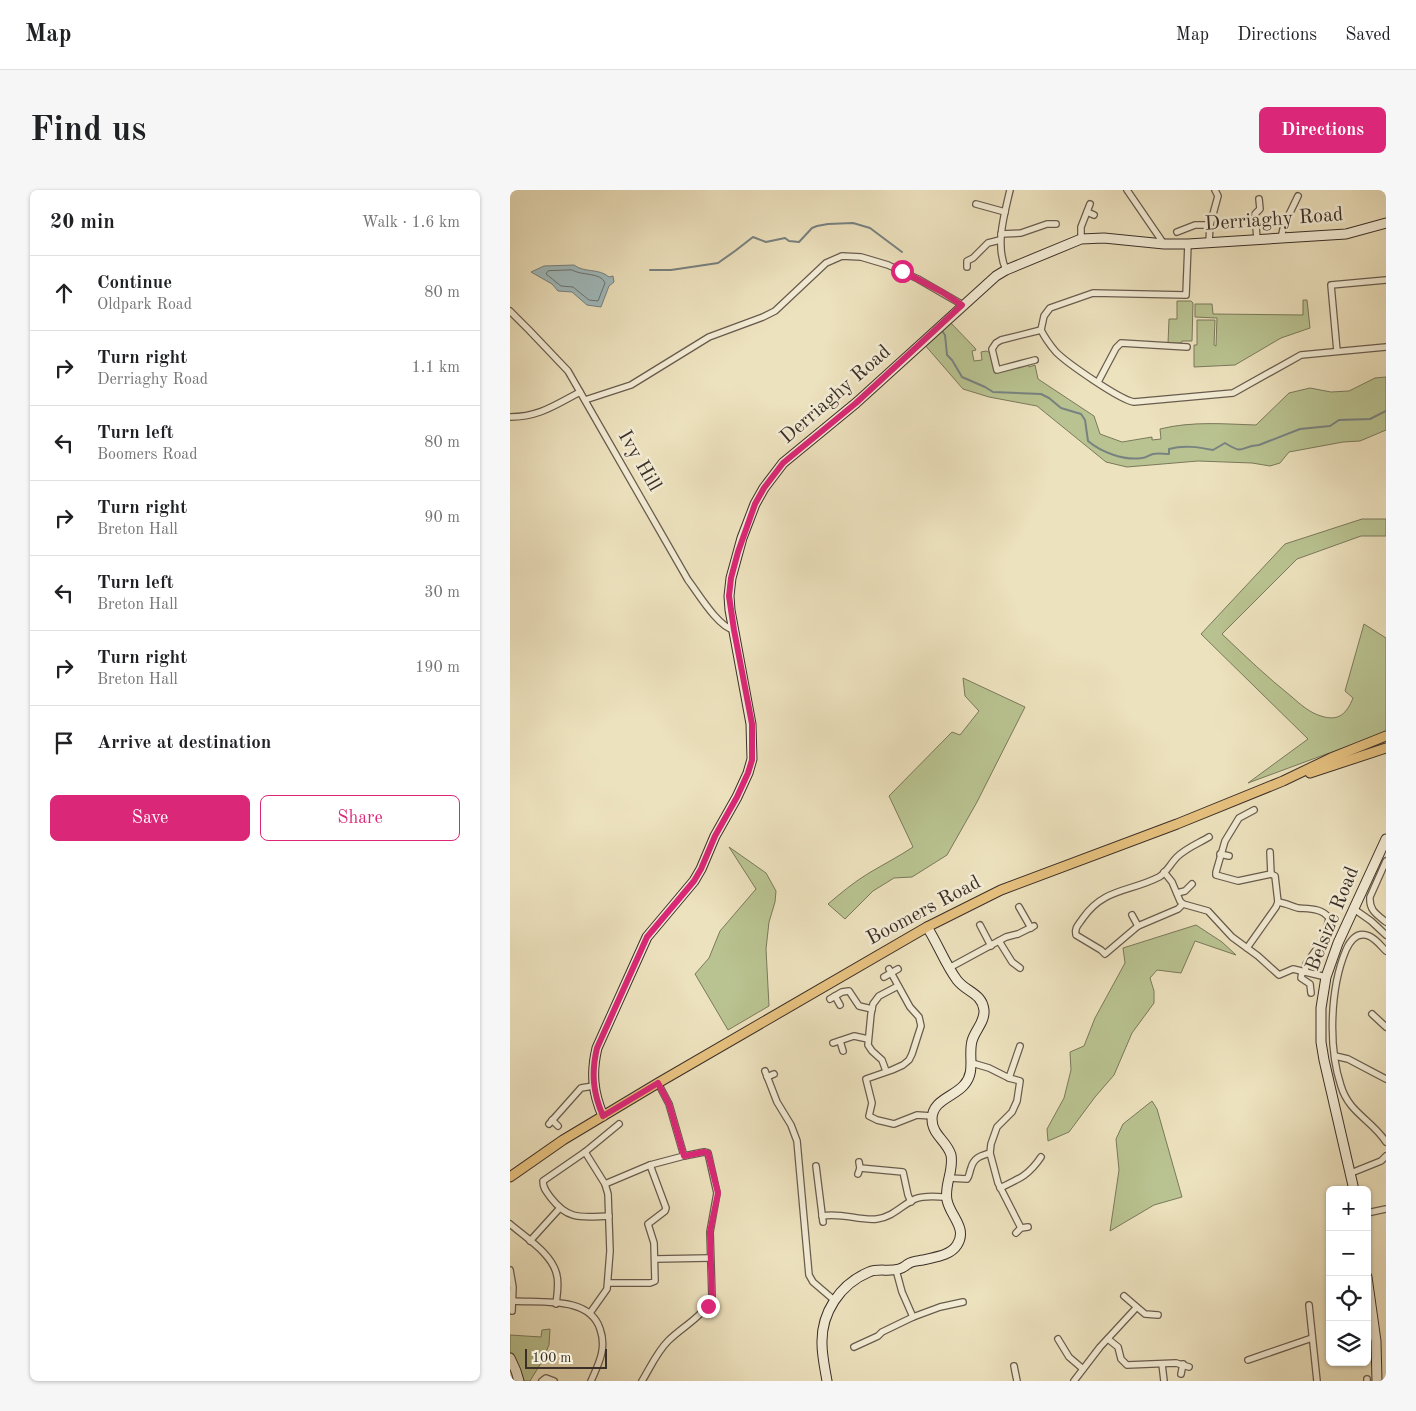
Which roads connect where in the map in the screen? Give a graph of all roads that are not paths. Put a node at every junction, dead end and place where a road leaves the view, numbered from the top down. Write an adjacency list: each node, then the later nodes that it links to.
1 (1010, 190): 9 (street)
2 (1128, 190): 24 (street)
3 (1215, 190): 12 (street)
4 (1298, 196): 20 (street)
5 (1259, 199): 21 (street)
6 (976, 204): 8 (street)
7 (1090, 204): 10 (street)
8 (983, 206): 9 (street); 11 (street)
9 (1005, 212): 19 (street)
10 (1087, 212): 13 (street); 22 (street)
11 (981, 214)
12 (1213, 214): 14 (street); 17 (street)
13 (1094, 215)
14 (1221, 216)
15 (1386, 222): 20 (street, Derriaghy Road)
16 (1056, 224): 19 (street)
17 (1210, 226): 18 (street); 23 (street)
18 (1176, 232)
19 (1001, 237): 26 (street); 27 (street)
20 (1281, 238): 21 (street, Derriaghy Road)
21 (1257, 239): 23 (street, Derriaghy Road)
22 (1081, 240): 24 (street, Derriaghy Road); 27 (street, Derriaghy Road)
23 (1209, 242): 25 (street, Derriaghy Road)
24 (1164, 244): 25 (street, Derriaghy Road)
25 (1188, 244): 31 (street)
26 (967, 267)
27 (1006, 270): 29 (street, Derriaghy Road)
28 (1386, 280): 36 (street)
29 (962, 305): 40 (street); 42 (street, Derriaghy Road)
30 (510, 311): 39 (street, Ivy Hill)
31 (1041, 330): 37 (street); 38 (street)
32 (1114, 340): 33 (street)
33 (1121, 343): 34 (street); 38 (street)
34 (1187, 347)
35 (1386, 347): 36 (street)
36 (1337, 351): 38 (street)
37 (1035, 360)
38 (1098, 382)
39 (580, 392): 40 (street, Ivy Hill); 41 (street)
40 (585, 400): 42 (street, Ivy Hill)
41 (510, 417)
42 (734, 630): 98 (street, Derriaghy Road)
43 (1386, 736): 46 (main road, Boomers Road)
44 (1386, 742): 46 (main road)
45 (1386, 748): 47 (main road, Boomers Road)
46 (1351, 750): 47 (main road, Boomers Road)
47 (1283, 781): 67 (main road, Boomers Road)
48 (1254, 810): 52 (street)
49 (1209, 837): 55 (street)
50 (1386, 840): 62 (street, Belsize Road)
51 (1270, 852): 56 (street)
52 (1220, 854): 53 (street); 56 (street)
53 (1229, 856)
54 (1386, 861): 64 (street)
55 (1164, 872): 58 (street); 66 (street)
56 (1272, 874): 59 (street)
57 (1192, 884): 58 (street)
58 (1176, 893): 60 (street)
59 (1278, 902): 71 (street); 77 (street)
60 (1183, 904): 66 (street); 71 (street)
61 (1018, 907): 69 (street)
62 (1354, 909): 68 (street); 79 (street, Belsize Road)
63 (1132, 915): 66 (street)
64 (1386, 922)
65 (980, 925): 70 (street)
66 (1138, 926)
67 (927, 928): 73 (street); 97 (main road, Boomers Road)
68 (1386, 935)
69 (999, 941): 70 (street); 74 (street)
70 (991, 946): 73 (street)
71 (1248, 948): 77 (street)
72 (1386, 952): 91 (street)
73 (949, 968): 92 (street)
74 (1020, 968)
75 (898, 969): 76 (street)
76 (890, 971): 78 (street); 80 (street)
77 (1303, 972): 79 (street); 81 (street)
78 (884, 977)
79 (1326, 977): 112 (street, Belsize Road)
80 (898, 986): 83 (street); 93 (street)
81 (1311, 993)
82 (840, 1005): 83 (street)
83 (872, 1009): 86 (street)
84 (1372, 1014): 85 (street)
85 (1386, 1028)
86 (868, 1039): 87 (street); 93 (street)
87 (840, 1041): 88 (street); 90 (street)
88 (833, 1043)
89 (1020, 1046): 95 (street)
90 (844, 1051)
91 (1335, 1056): 96 (street); 103 (street)
92 (972, 1062): 95 (street); 100 (street)
93 (886, 1071): 100 (street)
94 (774, 1074): 133 (street)
95 (1009, 1078): 105 (street)
96 (1386, 1079)
97 (658, 1083): 99 (main road, Boomers Road); 106 (street)
98 (593, 1086): 99 (street, Derriaghy Road); 101 (street)
99 (603, 1116): 113 (main road)
100 (932, 1116): 114 (street)
101 (558, 1126)
102 (619, 1127): 104 (street)
103 (1386, 1142)
104 (585, 1152): 115 (street); 120 (street)
105 (990, 1153): 114 (street); 117 (street)
106 (684, 1156): 109 (street); 127 (street)
107 (1386, 1156): 112 (street)
108 (1040, 1157): 117 (street)
109 (650, 1165): 115 (street); 128 (street)
110 (816, 1166): 119 (street)
111 (859, 1168): 119 (street)
112 (1351, 1173): 116 (street, Belsize Road)
113 (510, 1177)
114 (949, 1178): 118 (street)
115 (605, 1184): 123 (street)
116 (1353, 1186)
117 (1000, 1188): 125 (street)
118 (946, 1197): 119 (street); 130 (street)
119 (911, 1202)
120 (559, 1209): 123 (street); 126 (street)
121 (1386, 1209): 122 (street)
122 (1371, 1212)
123 (609, 1216): 131 (street)
124 (510, 1224): 126 (street)
125 (1028, 1227)
126 (530, 1241): 136 (street)
127 (710, 1258): 128 (street); 159 (street)
128 (655, 1259): 131 (street)
129 (510, 1270): 134 (street)
130 (896, 1270): 133 (street); 143 (street)
131 (608, 1283): 141 (street)
132 (1124, 1296): 139 (street)
133 (834, 1300): 160 (street)
134 (513, 1301): 136 (street); 140 (street)
135 (962, 1302): 143 (street)
136 (556, 1304): 141 (street)
137 (1309, 1305): 144 (street)
138 (1371, 1305): 155 (street)
139 (1136, 1308): 142 (street); 146 (street)
140 (512, 1311)
141 (590, 1313): 154 (street)
142 (1158, 1315)
143 (913, 1317): 147 (street)
144 (1312, 1338): 149 (street); 164 (street)
145 (1058, 1339): 152 (street)
146 (1108, 1339): 150 (street); 152 (street)
147 (854, 1347)
148 (510, 1358): 156 (street)
149 (1248, 1360)
150 (1162, 1364): 153 (street); 163 (street)
151 (1013, 1370): 161 (street)
152 (1083, 1370): 162 (street)
153 (1181, 1374)
154 (593, 1380)
155 (1370, 1380)
156 (519, 1381)
157 (542, 1381): 158 (street)
158 (554, 1381)
159 (642, 1381)
160 (827, 1381)
161 (1018, 1381)
162 (1074, 1381)
163 (1164, 1381)
164 (1316, 1381)

